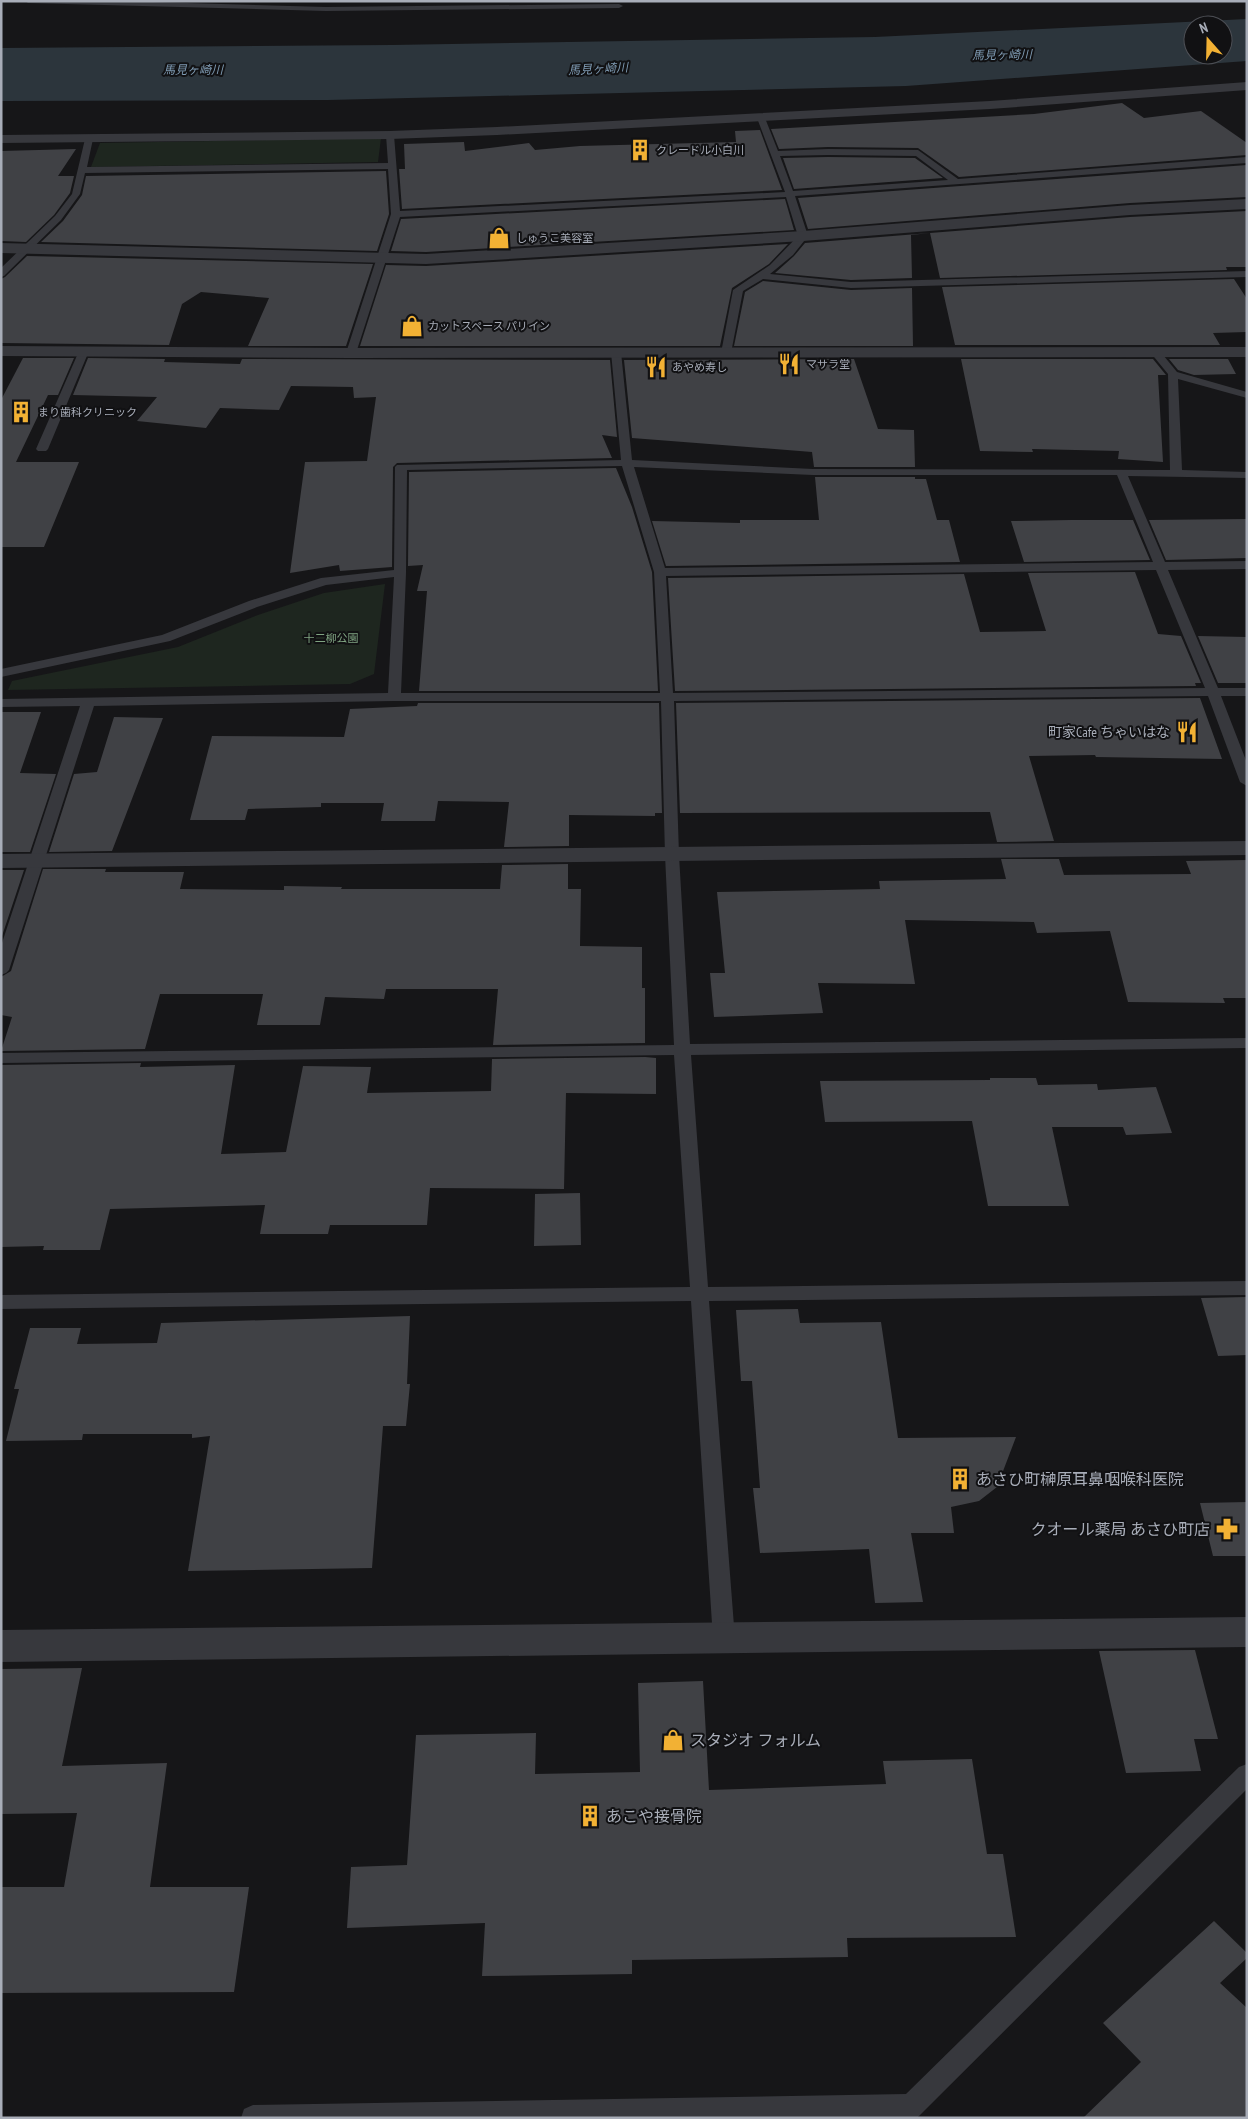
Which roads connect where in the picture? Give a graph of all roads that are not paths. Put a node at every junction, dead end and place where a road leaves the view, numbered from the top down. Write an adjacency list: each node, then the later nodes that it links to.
1 (28, 1): 2 (lane)
2 (619, 6)
3 (1244, 89): 4 (street)
4 (761, 118): 5 (street); 8 (lane)
5 (390, 135): 7 (street); 10 (lane)
6 (1, 139): 7 (street)
7 (88, 139): 11 (lane)
8 (774, 154): 12 (lane); 13 (lane)
9 (1247, 160): 12 (lane)
10 (393, 166): 11 (lane); 15 (lane)
11 (81, 170): 18 (lane)
12 (955, 181): 13 (lane)
13 (790, 194): 15 (lane); 16 (lane)
14 (1247, 204): 16 (street)
15 (396, 214): 19 (lane)
16 (802, 236): 19 (street); 22 (lane)
17 (1, 248): 18 (street)
18 (26, 249): 19 (street); 20 (lane)
19 (380, 259): 28 (lane)
20 (1, 274)
21 (1247, 274): 22 (lane)
22 (761, 276): 29 (lane)
23 (1, 351): 24 (street)
24 (84, 351): 28 (street); 32 (lane)
25 (616, 352): 28 (street); 29 (street); 33 (lane)
26 (1155, 352): 27 (street); 29 (street); 30 (lane)
27 (1247, 352)
28 (350, 353)
29 (726, 353)
30 (1173, 374): 31 (lane); 35 (lane)
31 (1247, 395)
32 (42, 449)
33 (628, 463): 34 (lane); 39 (lane); 40 (lane)
34 (1121, 472): 35 (lane); 38 (lane)
35 (1176, 473): 36 (lane)
36 (1247, 475)
37 (1247, 565): 38 (lane)
38 (1160, 566): 39 (lane); 42 (lane)
39 (660, 572): 45 (lane)
40 (400, 573): 41 (lane); 44 (lane)
41 (1, 673)
42 (1213, 692): 43 (lane); 45 (lane); 48 (lane)
43 (1247, 692)
44 (394, 697): 45 (lane); 47 (lane)
45 (667, 697): 50 (lane)
46 (1, 703): 47 (lane)
47 (88, 703): 52 (lane)
48 (1247, 782)
49 (1247, 848): 50 (street)
50 (672, 856): 52 (street); 55 (lane)
51 (1, 861): 52 (street)
52 (37, 861): 53 (lane)
53 (1, 970)
54 (1247, 1043): 55 (lane)
55 (682, 1049): 56 (lane); 58 (lane)
56 (1, 1058)
57 (1247, 1288): 58 (lane)
58 (698, 1294): 59 (lane); 61 (lane)
59 (1, 1302)
60 (1247, 1632): 61 (street)
61 (724, 1639): 62 (street)
62 (1, 1646)
63 (1247, 1774): 64 (lane)
64 (906, 2112): 65 (lane)
65 (253, 2118)

